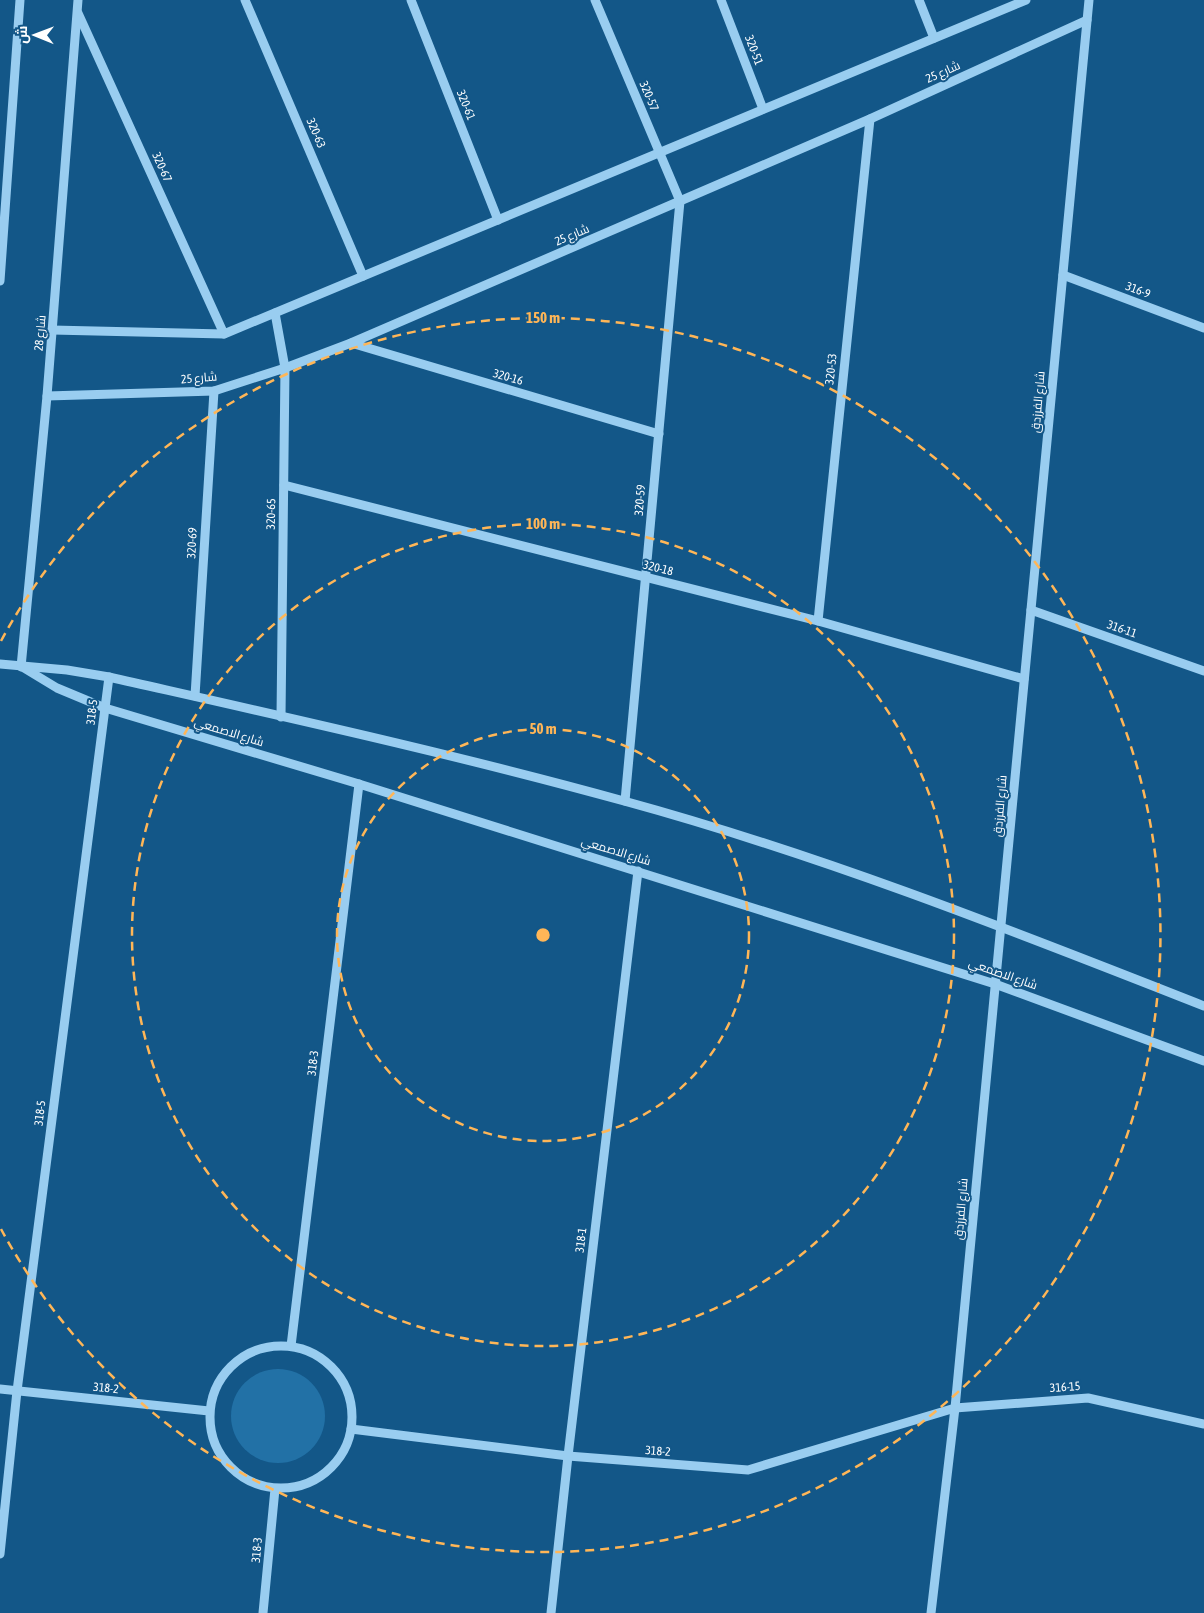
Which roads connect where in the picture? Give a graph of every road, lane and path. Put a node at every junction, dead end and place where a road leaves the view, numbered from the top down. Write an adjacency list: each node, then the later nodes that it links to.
1 (20, 0): 20 (street)
2 (78, 0): 10 (street, شارع 28)
3 (246, 0): 19 (street, 320-63)
4 (411, 0): 17 (street, 320-61)
5 (594, 0): 15 (street, 320-57)
6 (721, 0): 13 (street, 320-51)
7 (919, 0): 12 (street)
8 (1026, 0): 12 (street)
9 (1089, 0): 11 (street, شارع الفرزدق)
10 (77, 11): 23 (street, شارع 28); 24 (street, 320-67)
11 (1087, 20): 14 (street, شارع 25); 18 (street, شارع الفرزدق)
12 (934, 38): 13 (street)
13 (763, 109): 15 (street)
14 (870, 119): 16 (street, شارع 25); 33 (street, 320-53)
15 (659, 152): 16 (street, 320-57); 17 (street)
16 (680, 202): 25 (street, شارع 25); 29 (street, 320-59)
17 (498, 220): 19 (street)
18 (1063, 275): 22 (street, 316-9); 32 (street, شارع الفرزدق)
19 (362, 276): 21 (street)
20 (0, 281)
21 (275, 313): 24 (street); 26 (street, 320-65)
22 (1204, 328)
23 (52, 330): 24 (street); 28 (street, شارع 28)
24 (224, 334)
25 (351, 343): 26 (street, شارع 25); 29 (street, 320-16)
26 (285, 368): 27 (street, شارع 25); 30 (street, 320-65)
27 (214, 391): 28 (street, شارع 25); 39 (street, 320-69)
28 (47, 396): 35 (street, شارع 28)
29 (658, 434): 31 (street, 320-59)
30 (284, 485): 31 (street, 320-18); 41 (street, 320-65)
31 (645, 577): 33 (street, 320-18); 43 (street, 320-59)
32 (1031, 610): 36 (street, 316-11); 38 (street, شارع الفرزدق)
33 (818, 621): 38 (street, 320-18)
34 (0, 664): 35 (street, شارع الاصمعي)
35 (22, 667): 37 (street, شارع الاصمعي); 40 (street, شارع الاصمعي)
36 (1204, 671)
37 (109, 677): 39 (street, شارع الاصمعي); 40 (street, 318-5)
38 (1024, 679): 45 (street, شارع الفرزدق)
39 (195, 696): 41 (street, شارع الاصمعي)
40 (105, 708): 42 (street, شارع الاصمعي); 51 (street, 318-5)
41 (280, 717): 43 (street, شارع الاصمعي)
42 (359, 784): 44 (street, شارع الاصمعي); 49 (street, 318-3)
43 (625, 801): 45 (street, شارع الاصمعي)
44 (638, 871): 46 (street, شارع الاصمعي); 56 (street, 318-1)
45 (1001, 926): 46 (street, شارع الفرزدق); 47 (street, شارع الاصمعي)
46 (995, 984): 48 (street, شارع الاصمعي); 52 (street, شارع الفرزدق)
47 (1204, 1006)
48 (1204, 1061)
49 (292, 1346): 53 (street); 55 (street)
50 (0, 1389): 51 (street, 318-2)
51 (17, 1390): 53 (street, 318-2); 58 (street, 318-5)
52 (955, 1408): 54 (street, 316-15); 56 (street, 318-2); 61 (street, شارع الفرزدق)
53 (209, 1412): 57 (street)
54 (1204, 1424)
55 (351, 1429): 56 (street, 318-2); 57 (street)
56 (568, 1456): 60 (street, 318-1)
57 (275, 1489): 59 (street, 318-3)
58 (0, 1554)
59 (263, 1613)
60 (551, 1613)
61 (931, 1613)

